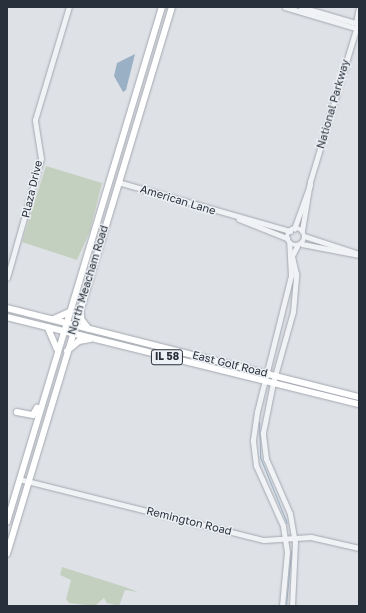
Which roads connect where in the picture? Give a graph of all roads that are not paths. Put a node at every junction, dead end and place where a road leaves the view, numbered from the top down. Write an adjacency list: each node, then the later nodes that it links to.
1 (69, 7): 19 (street, Plaza Drive)
2 (162, 7): 22 (main road, North Meacham Road)
3 (172, 7): 8 (main road, North Meacham Road)
4 (285, 7): 7 (street)
5 (301, 7): 7 (street)
6 (359, 7): 7 (street, National Parkway)
7 (358, 25): 9 (street, National Parkway)
8 (118, 182): 10 (street, American Lane); 20 (main road, North Meacham Road)
9 (310, 185): 11 (street, National Parkway); 12 (street, National Parkway)
10 (237, 218): 11 (street, American Lane); 14 (street, American Lane)
11 (292, 230): 12 (street); 14 (street)
12 (302, 231): 13 (street)
13 (304, 236): 16 (street); 18 (street)
14 (287, 238): 15 (street)
15 (289, 243): 17 (street); 34 (street)
16 (302, 244): 17 (street); 18 (street)
17 (297, 246): 35 (street)
18 (359, 254)
19 (7, 278)
20 (81, 304): 26 (main road, North Meacham Road); 28 (main road)
21 (7, 308): 24 (main road, East Golf Road / IL 58)
22 (70, 312): 24 (main road); 25 (main road, North Meacham Road)
23 (7, 317): 27 (main road, East Golf Road / IL 58)
24 (52, 320): 25 (main road, East Golf Road / IL 58)
25 (66, 323): 26 (main road, East Golf Road / IL 58); 29 (main road, North Meacham Road)
26 (74, 326): 28 (main road, East Golf Road / IL 58); 30 (main road, North Meacham Road)
27 (48, 327): 29 (main road, East Golf Road / IL 58); 33 (main road)
28 (89, 329): 34 (main road, East Golf Road / IL 58)
29 (64, 331): 30 (main road, East Golf Road / IL 58); 33 (main road, North Meacham Road)
30 (72, 333): 31 (main road, East Golf Road / IL 58); 32 (main road, North Meacham Road)
31 (100, 340): 32 (main road); 37 (main road, East Golf Road / IL 58)
32 (67, 351): 43 (main road, North Meacham Road)
33 (57, 352): 36 (main road, North Meacham Road)
34 (267, 374): 35 (main road, East Golf Road / IL 58); 37 (street)
35 (274, 376): 38 (street); 39 (main road, East Golf Road / IL 58)
36 (49, 380): 41 (main road, North Meacham Road); 41 (main road)
37 (265, 381): 38 (main road, East Golf Road / IL 58); 46 (street)
38 (273, 383): 40 (main road, East Golf Road / IL 58); 45 (street)
39 (359, 397)
40 (359, 404)
41 (35, 428): 42 (main road, North Meacham Road)
42 (19, 479): 43 (street, Remington Road); 44 (main road, North Meacham Road)
43 (28, 481): 46 (street, Remington Road); 48 (main road, North Meacham Road)
44 (7, 522)
45 (294, 537): 46 (street, Remington Road); 47 (street, Remington Road); 50 (street)
46 (285, 540): 49 (street)
47 (359, 548)
48 (7, 554)
49 (282, 606)
50 (292, 606)

